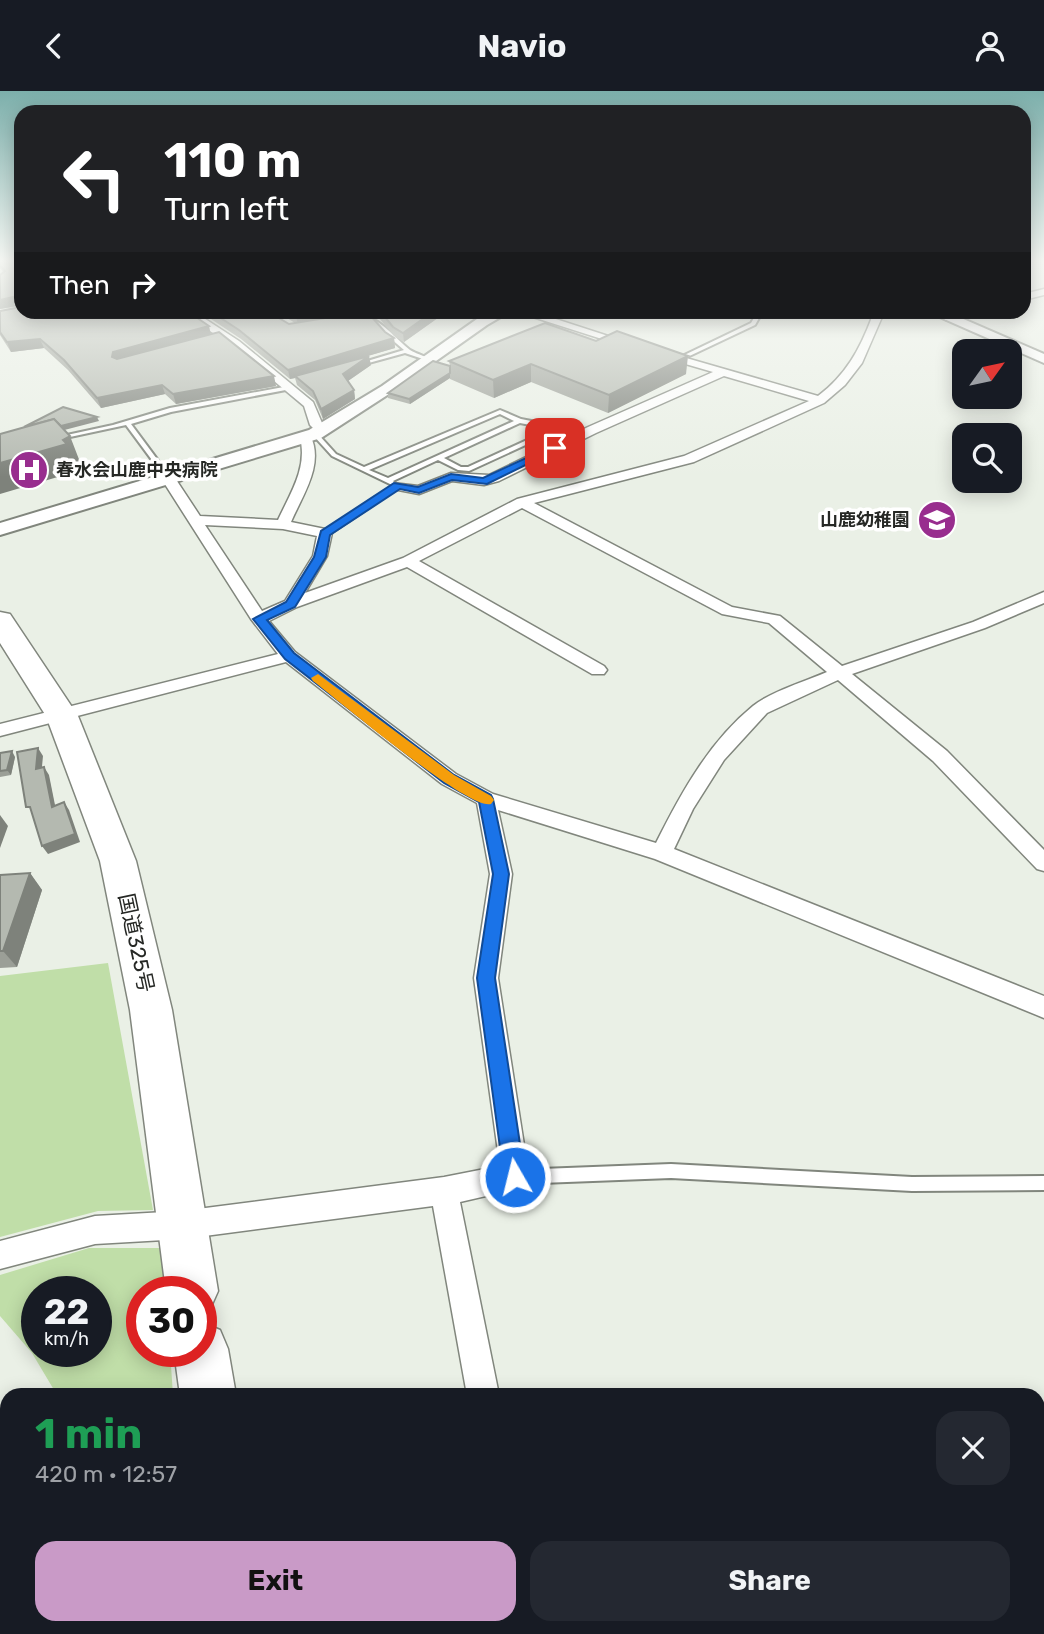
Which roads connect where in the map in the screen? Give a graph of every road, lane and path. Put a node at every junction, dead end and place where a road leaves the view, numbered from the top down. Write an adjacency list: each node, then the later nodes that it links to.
1 (219, 333): 8 (street)
2 (385, 333): 11 (lane)
3 (465, 333): 13 (street)
4 (592, 333): 10 (street)
5 (734, 333): 14 (lane)
6 (871, 333): 19 (street)
7 (983, 333): 15 (street)
8 (225, 337): 9 (lane); 18 (street)
9 (212, 340)
10 (639, 347)
11 (406, 351): 13 (lane); 16 (lane)
12 (652, 351): 14 (street)
13 (428, 359): 23 (street)
14 (678, 359): 17 (street)
15 (1044, 359)
16 (344, 369)
17 (723, 372): 19 (street); 24 (street)
18 (290, 385): 21 (lane); 23 (street)
19 (820, 400): 30 (street)
20 (519, 421): 22 (lane); 26 (lane); 27 (lane)
21 (127, 423): 25 (lane); 28 (lane)
22 (555, 429): 24 (lane); 26 (lane)
23 (314, 434): 27 (lane); 28 (street); 32 (street)
24 (576, 438): 29 (street)
25 (45, 440)
26 (439, 458): 29 (lane)
27 (365, 469): 29 (lane)
28 (168, 478): 31 (street); 33 (street)
29 (393, 483): 34 (lane)
30 (522, 502): 35 (street); 42 (street)
31 (195, 520): 32 (street); 38 (street)
32 (283, 525): 34 (street)
33 (0, 529)
34 (325, 533): 37 (street)
35 (408, 561): 37 (street); 41 (street)
36 (1044, 597): 42 (street)
37 (291, 604): 38 (street)
38 (259, 619): 40 (street)
39 (0, 620): 43 (highway, 国道325号)
40 (289, 656): 43 (street); 45 (street)
41 (598, 670)
42 (839, 673): 46 (street); 47 (street)
43 (62, 716): 44 (street); 52 (highway, 国道325号)
44 (0, 730)
45 (486, 799): 46 (street); 49 (street)
46 (662, 853): 48 (street)
47 (1044, 863)
48 (1044, 1007)
49 (515, 1177): 50 (lane); 51 (street)
50 (1044, 1183)
51 (444, 1191): 52 (street); 57 (street)
52 (182, 1225): 53 (street); 54 (highway, 国道325号)
53 (0, 1255)
54 (190, 1276)
55 (204, 1367): 56 (highway)
56 (207, 1388)
57 (482, 1388)

